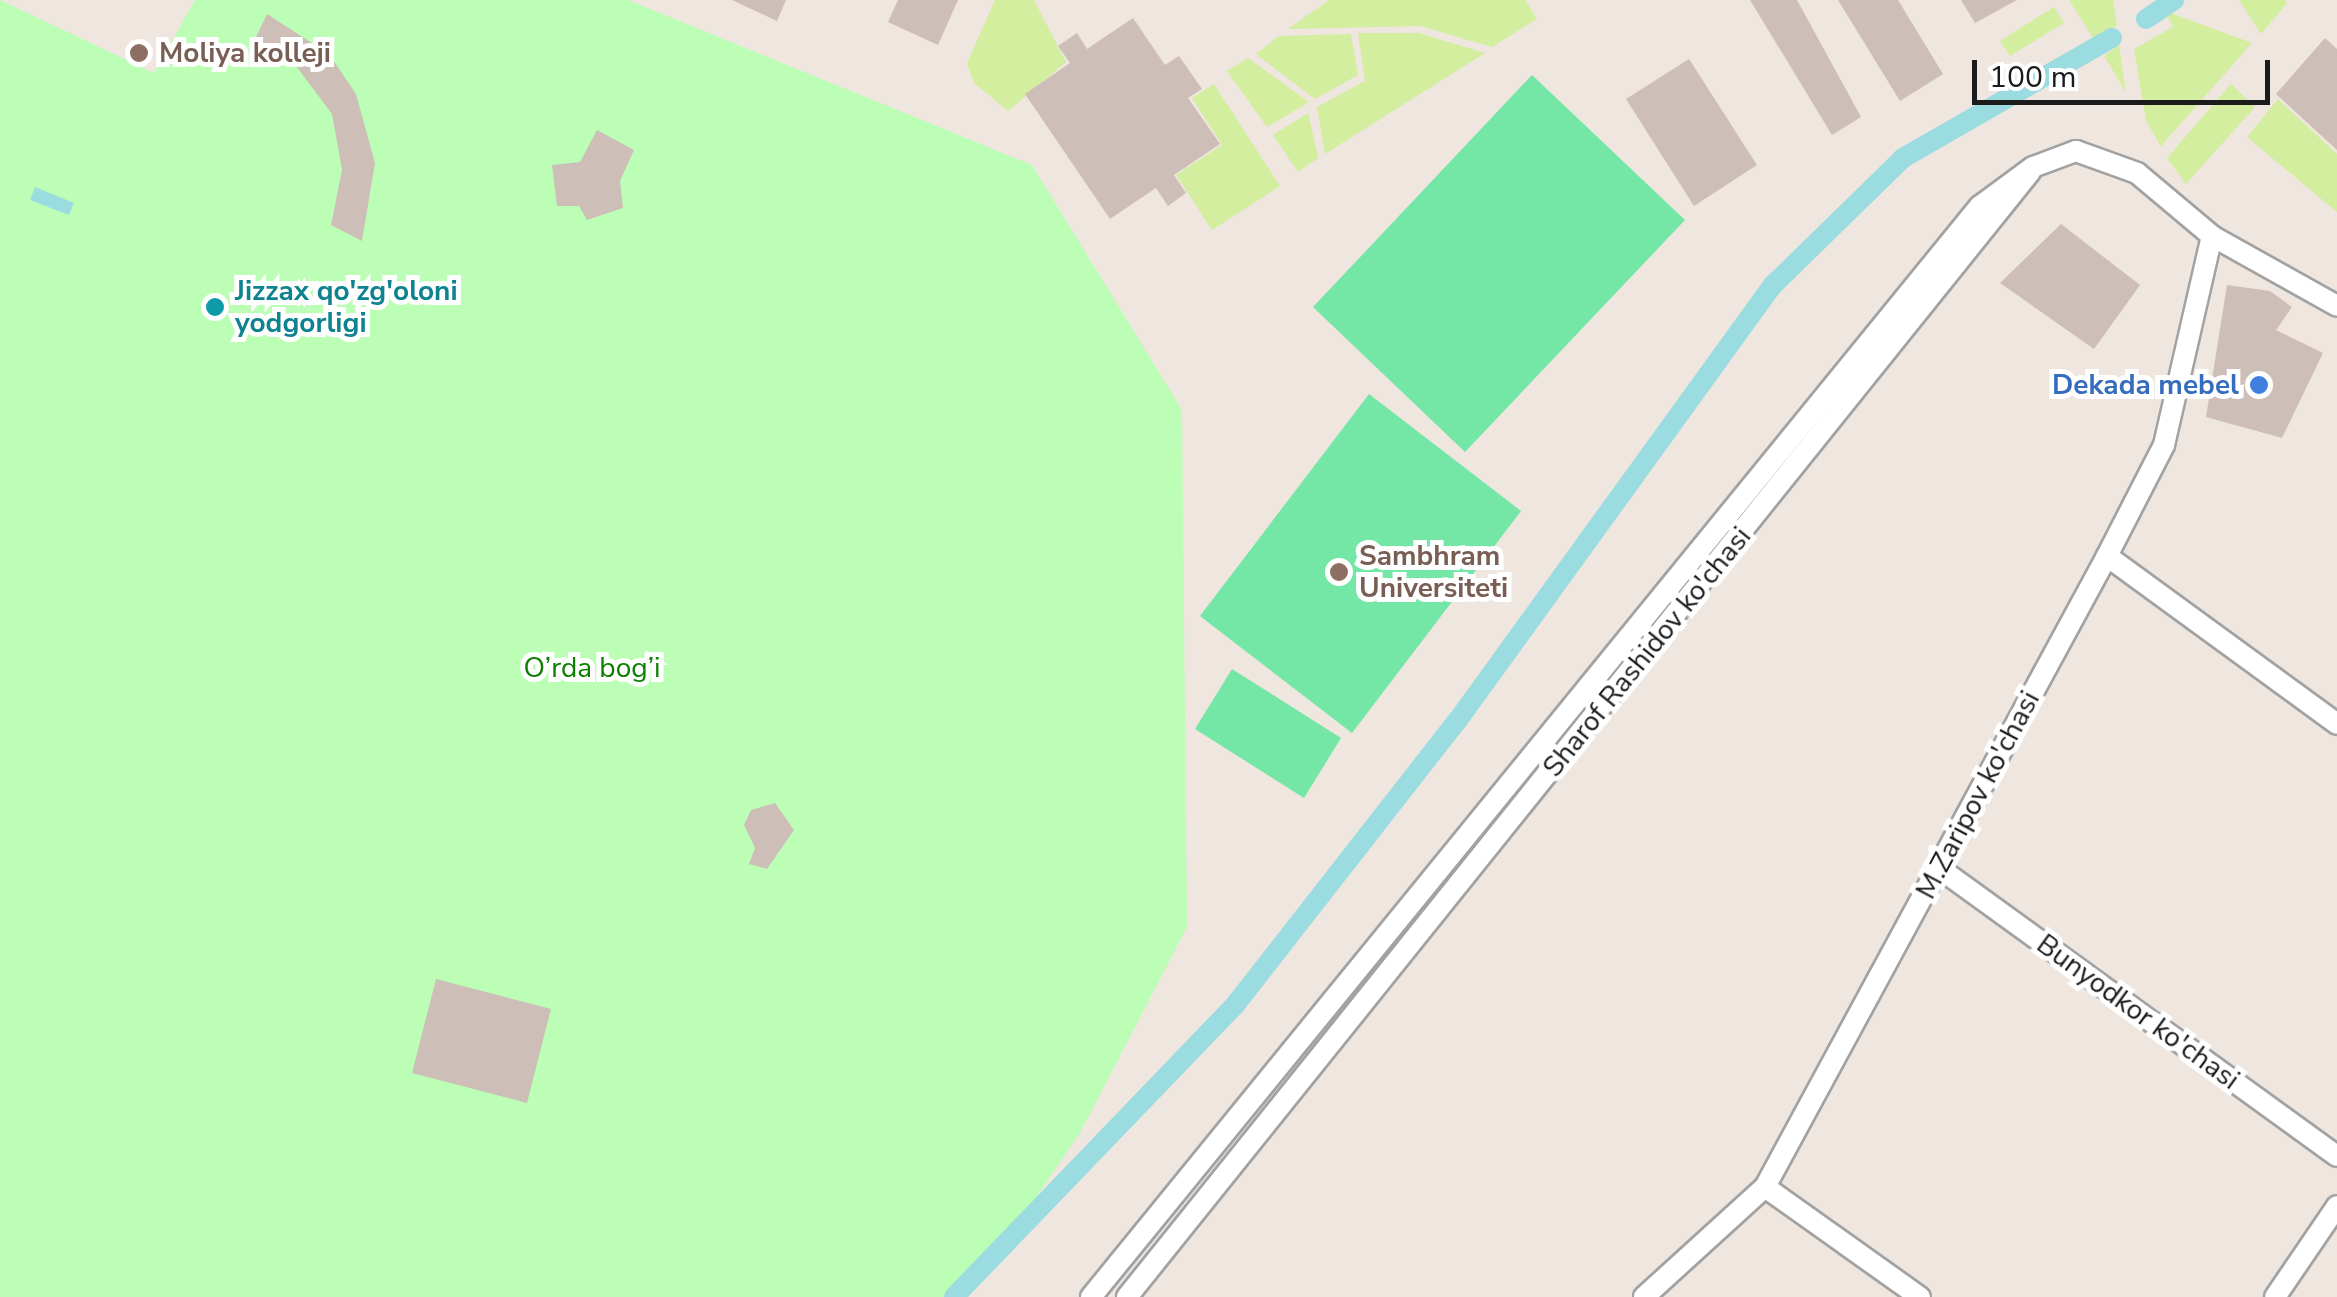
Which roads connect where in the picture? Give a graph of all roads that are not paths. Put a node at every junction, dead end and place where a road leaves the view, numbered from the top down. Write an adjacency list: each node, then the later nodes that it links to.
1 (2033, 167): 2 (street); 10 (street); 11 (street, Sharof Rashidov ko'chasi)
2 (2212, 236): 3 (street); 4 (street, M.Zaripov ko'chasi)
3 (2337, 306)
4 (2107, 556): 5 (street); 6 (street, M.Zaripov ko'chasi)
5 (2337, 724)
6 (1939, 868): 7 (street, Bunyodkor ko'chasi); 8 (street, M.Zaripov ko'chasi)
7 (2337, 1156)
8 (1764, 1186): 12 (street, M.Zaripov ko'chasi); 13 (street)
9 (2337, 1206): 14 (street)
10 (1091, 1297)
11 (1127, 1297)
12 (1644, 1297)
13 (1920, 1297)
14 (2276, 1297)

